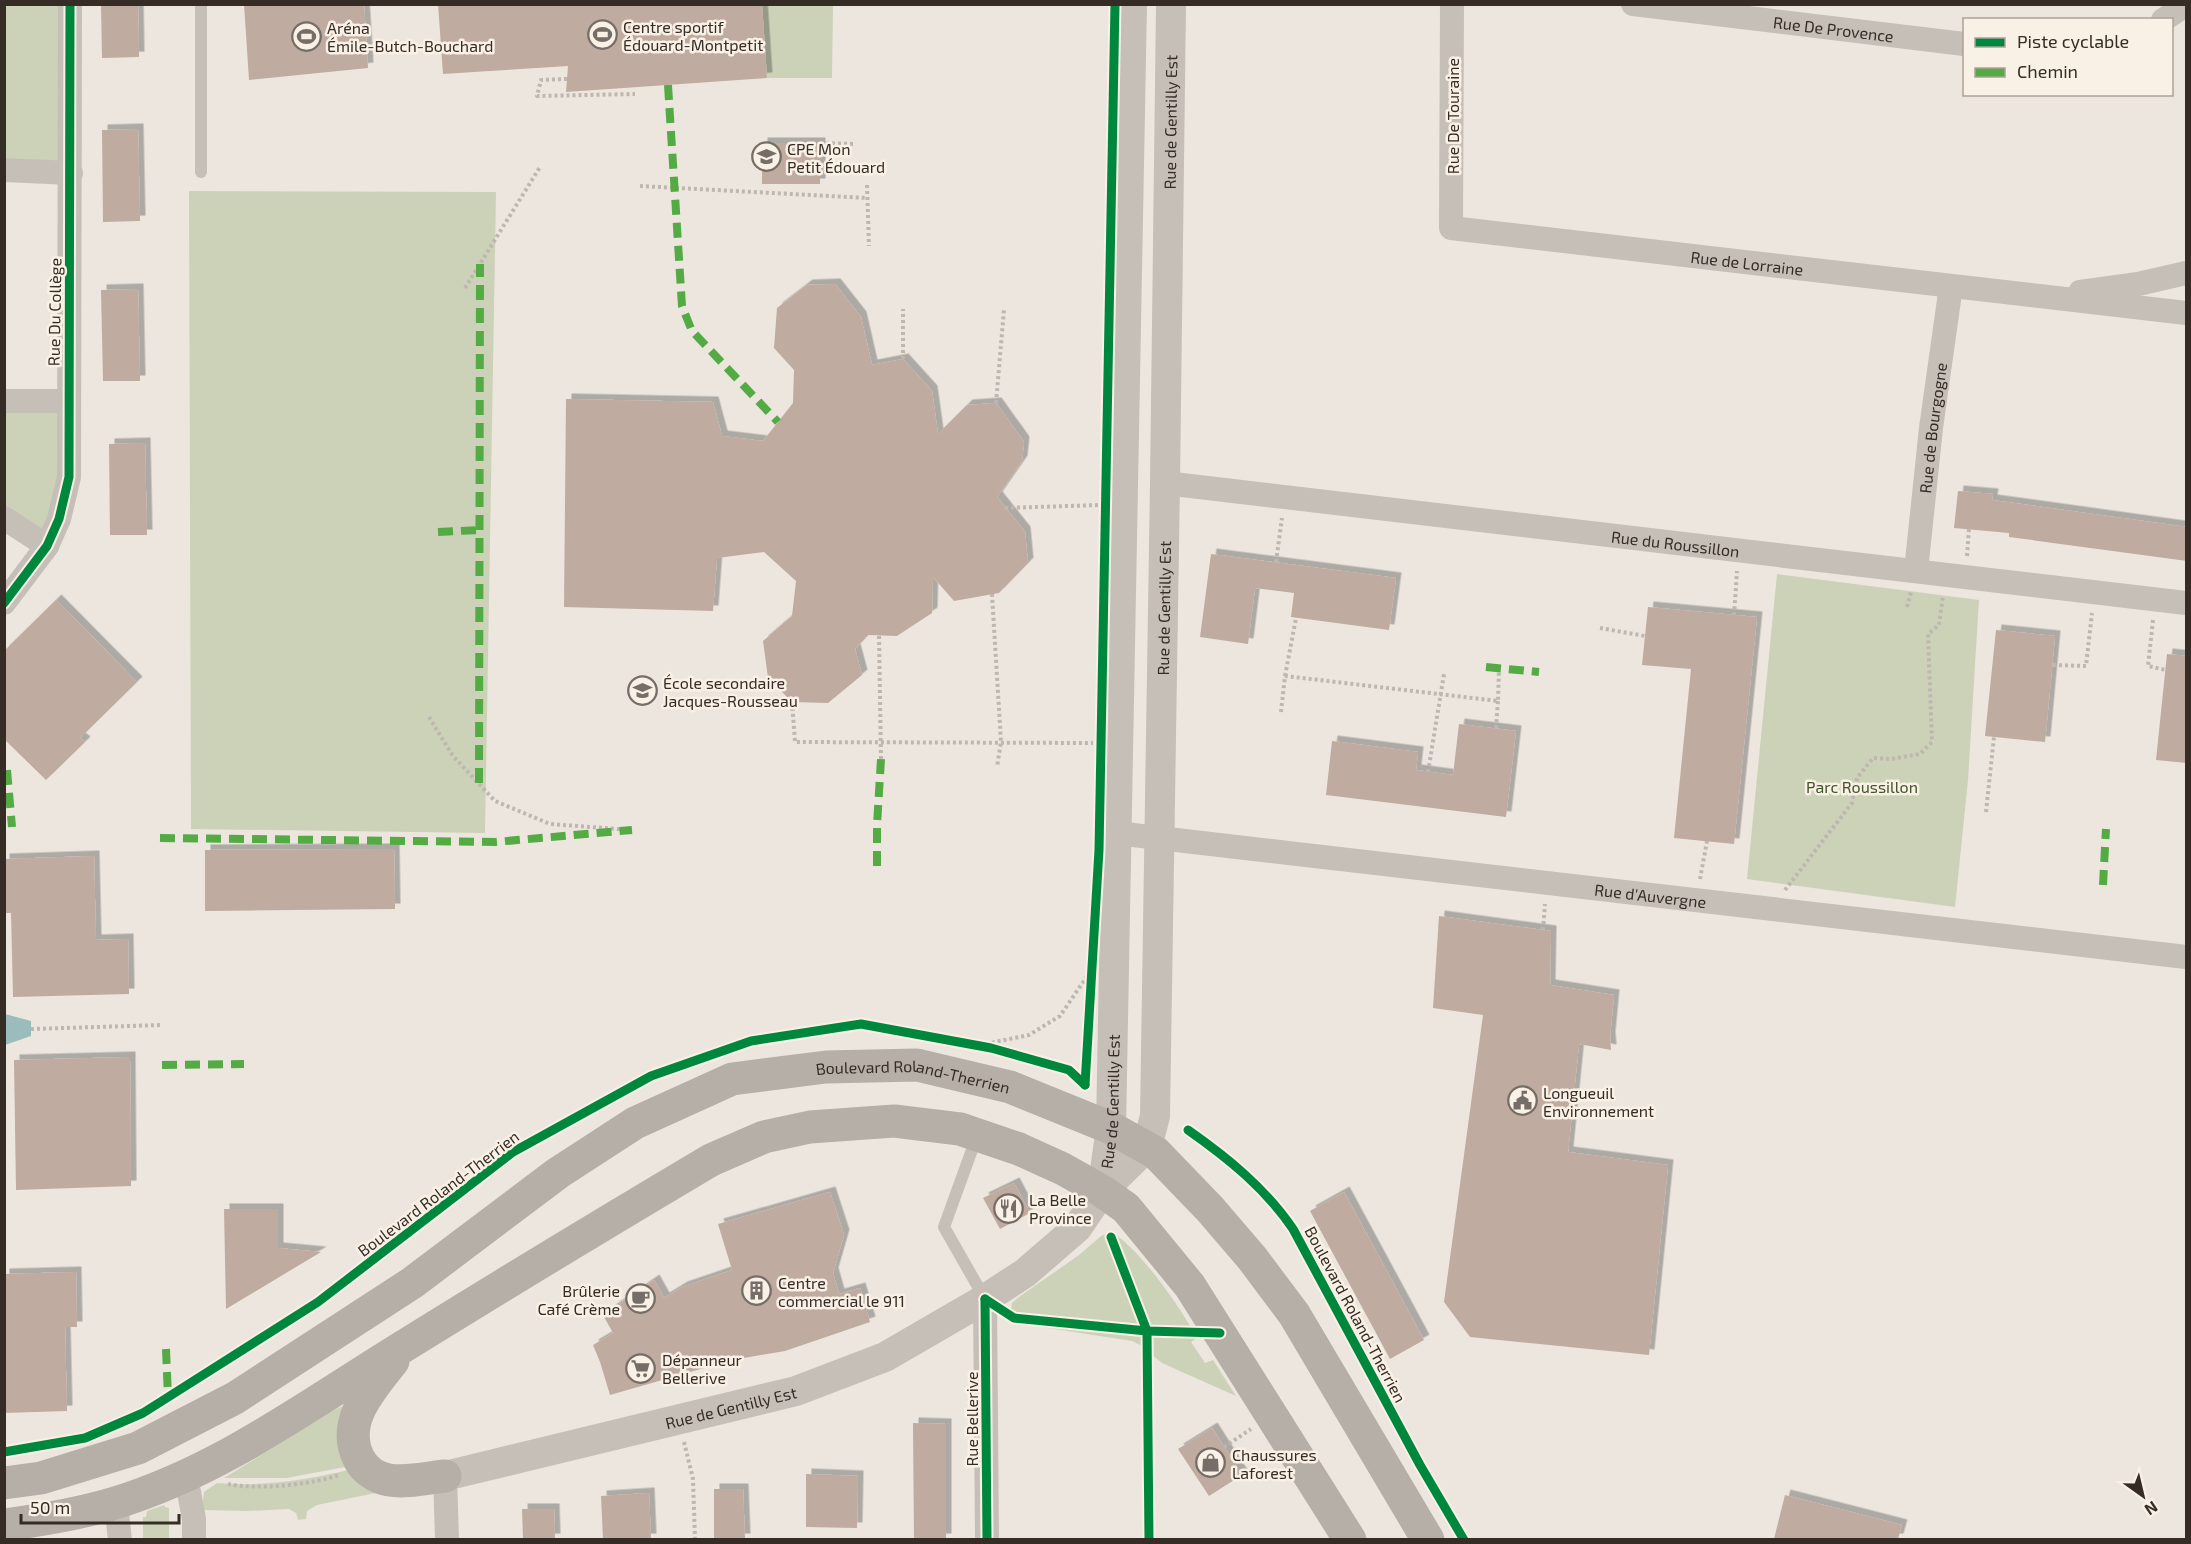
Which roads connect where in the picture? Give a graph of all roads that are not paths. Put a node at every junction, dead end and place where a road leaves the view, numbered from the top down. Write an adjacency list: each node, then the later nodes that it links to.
1 (70, 4): 13 (street, Rue Du Collège)
2 (201, 4): 12 (lane)
3 (1132, 4): 27 (street, Rue de Gentilly Est)
4 (1171, 4): 21 (street, Rue de Gentilly Est)
5 (1452, 4): 14 (street, Rue De Touraine)
6 (1633, 4): 8 (street, Rue De Provence)
7 (2187, 6): 9 (street)
8 (1682, 7): 10 (street, Rue De Provence)
9 (2166, 18)
10 (1963, 44)
11 (4, 170): 13 (street)
12 (201, 172)
13 (71, 173): 20 (street, Rue Du Collège)
14 (1452, 228): 16 (street, Rue de Lorraine)
15 (2187, 273): 17 (street, Rue de Lorraine)
16 (1951, 286): 17 (street, Rue de Lorraine); 24 (street, Rue de Bourgogne)
17 (2041, 296): 18 (street, Rue de Lorraine)
18 (2187, 313)
19 (4, 401): 20 (street)
20 (68, 401): 23 (street, Rue Du Collège)
21 (1166, 483): 24 (street, Rue du Roussillon); 28 (street, Rue de Gentilly Est)
22 (4, 518): 23 (street)
23 (47, 546): 25 (street, Rue Du Collège)
24 (1916, 571): 26 (street, Rue du Roussillon)
25 (4, 603)
26 (2187, 603)
27 (1116, 833): 28 (street, Rue d'Auvergne); 30 (street, Rue de Gentilly Est)
28 (1159, 838): 29 (street, Rue d'Auvergne); 32 (street, Rue de Gentilly Est)
29 (2187, 957)
30 (1111, 1128): 32 (main road, Boulevard Roland-Therrien); 33 (street, Rue de Gentilly Est); 38 (main road, Boulevard Roland-Therrien)
31 (978, 1135): 33 (main road); 34 (lane); 35 (main road)
32 (1147, 1147): 33 (street, Rue de Gentilly Est); 46 (main road, Boulevard Roland-Therrien)
33 (1102, 1191): 34 (street, Rue de Gentilly Est); 45 (main road)
34 (985, 1299): 37 (street, Rue de Gentilly Est); 44 (street, Rue Bellerive)
35 (406, 1345): 36 (main road); 37 (main road)
36 (186, 1476): 39 (main road); 42 (street)
37 (444, 1476): 43 (street)
38 (4, 1483)
39 (116, 1503): 40 (main road); 41 (street)
40 (4, 1525)
41 (120, 1539)
42 (194, 1539)
43 (447, 1539)
44 (987, 1539)
45 (1350, 1539)
46 (1428, 1539)

